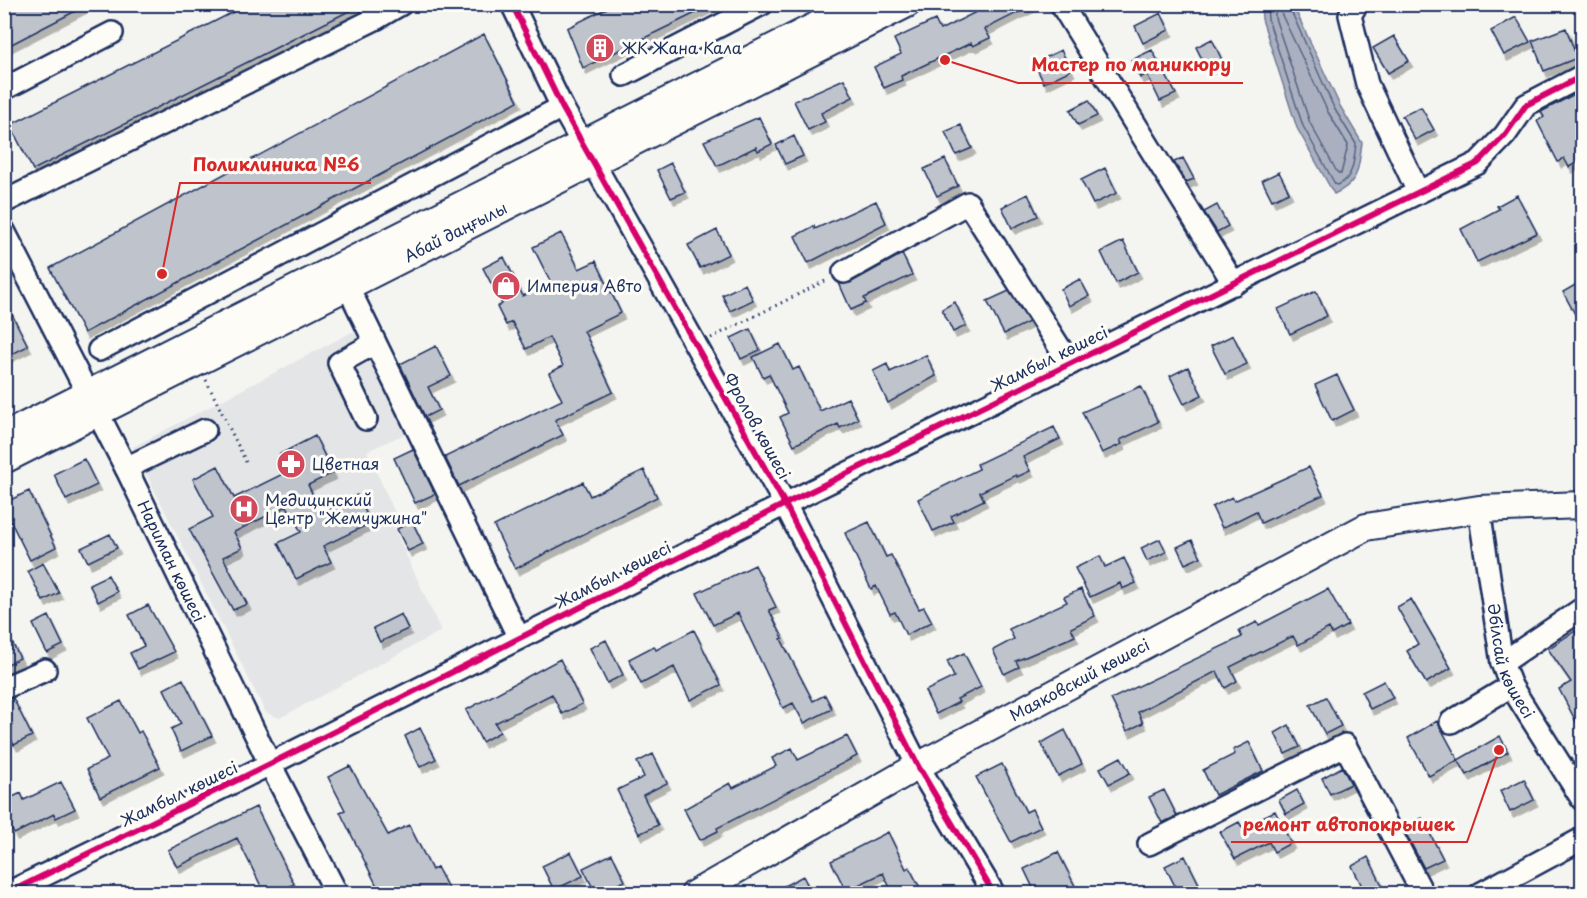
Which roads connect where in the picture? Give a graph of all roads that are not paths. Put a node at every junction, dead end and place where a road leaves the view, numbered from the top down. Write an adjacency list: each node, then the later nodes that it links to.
1 (401, 4): 8 (street)
2 (512, 4): 13 (street, Фролов көшесі)
3 (762, 4): 10 (street)
4 (859, 4): 14 (main road, Абай даңғылы)
5 (907, 4): 14 (main road, Абай даңғылы)
6 (1061, 4): 19 (street)
7 (1357, 4): 15 (street)
8 (374, 11): 16 (street)
9 (112, 33): 12 (street)
10 (624, 75)
11 (1582, 76): 15 (street, Жамбыл көшесі)
12 (4, 89)
13 (562, 107): 14 (street, Фролов көшесі); 22 (street)
14 (589, 153): 20 (main road, Абай даңғылы); 24 (main road, Абай даңғылы); 30 (street, Фролов көшесі)
15 (1418, 192): 19 (street, Жамбыл көшесі)
16 (4, 202)
17 (4, 231): 24 (street, Нариман көшесі)
18 (844, 272): 23 (street)
19 (1234, 284): 23 (street, Жамбыл көшесі)
20 (348, 287): 21 (street); 24 (main road, Абай даңғылы)
21 (375, 343): 25 (street); 34 (street)
22 (99, 350)
23 (1070, 364): 30 (street, Жамбыл көшесі)
24 (93, 403): 27 (main road, Абай даңғылы); 28 (main road, Абай даңғылы); 29 (street, Нариман көшесі)
25 (366, 419)
26 (205, 430): 29 (street)
27 (4, 436)
28 (4, 460)
29 (126, 468): 40 (street, Нариман көшесі)
30 (784, 504): 34 (street, Жамбыл көшесі); 41 (street, Фролов көшесі)
31 (1582, 506): 32 (main road, Маяковский көшесі)
32 (1479, 509): 35 (street, Әбілсай көшесі); 41 (main road, Маяковский көшесі)
33 (1582, 609): 35 (street)
34 (519, 638): 40 (street, Жамбыл көшесі)
35 (1502, 663): 37 (street, Әбілсай көшесі)
36 (45, 670): 38 (street)
37 (1511, 686): 39 (street); 42 (street, Әбілсай көшесі)
38 (4, 688)
39 (1451, 722)
40 (270, 764): 45 (street, Жамбыл көшесі); 46 (street, Нариман көшесі)
41 (918, 766): 47 (main road, Маяковский көшесі); 48 (street, Фролов көшесі)
42 (1582, 799)
43 (1582, 839): 50 (street)
44 (1149, 844): 49 (street)
45 (6, 894)
46 (337, 894)
47 (694, 894)
48 (994, 894)
49 (1423, 894)
50 (1480, 894)

